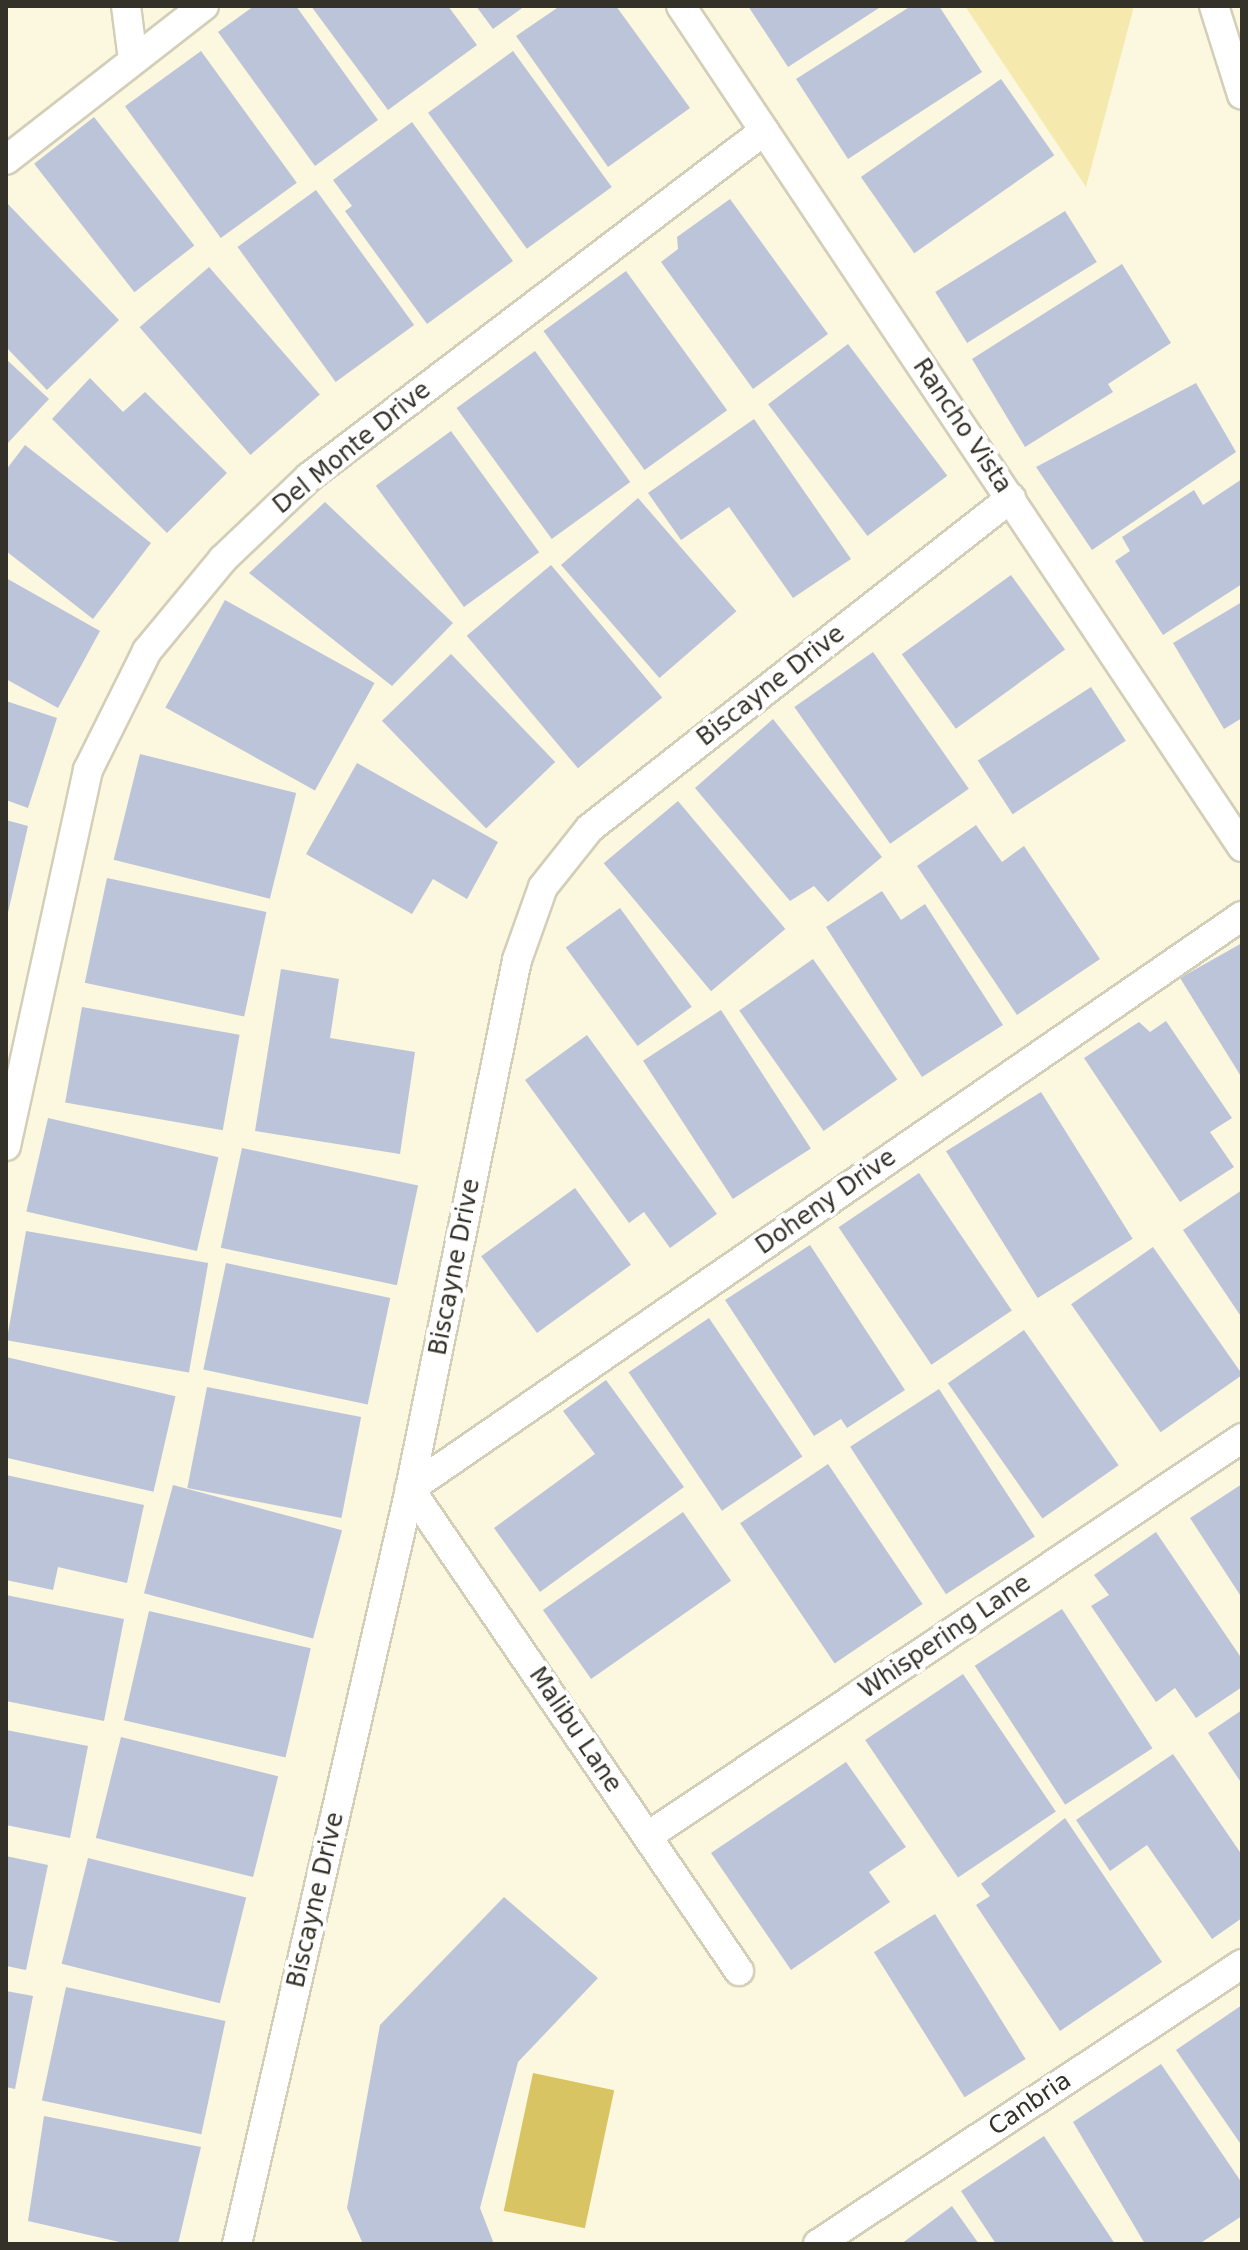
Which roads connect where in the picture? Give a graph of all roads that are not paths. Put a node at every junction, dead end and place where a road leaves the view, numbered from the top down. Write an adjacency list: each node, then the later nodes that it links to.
1 (126, 6): 5 (lane)
2 (204, 6): 5 (lane)
3 (681, 6): 7 (lane, Rancho Vista)
4 (1214, 6): 6 (lane)
5 (133, 60): 8 (lane)
6 (1242, 95)
7 (764, 131): 9 (lane, Rancho Vista); 12 (lane, Del Monte Drive)
8 (6, 160)
9 (1011, 498): 10 (lane, Rancho Vista); 14 (lane, Biscayne Drive)
10 (1242, 847)
11 (1242, 916): 14 (lane, Doheny Drive)
12 (6, 1146)
13 (1242, 1438): 15 (lane, Whispering Lane)
14 (410, 1489): 15 (lane, Malibu Lane); 18 (lane, Biscayne Drive)
15 (648, 1836): 17 (lane, Malibu Lane)
16 (1242, 1964): 19 (lane, Canbria)
17 (739, 1971)
18 (237, 2244)
19 (818, 2244)

